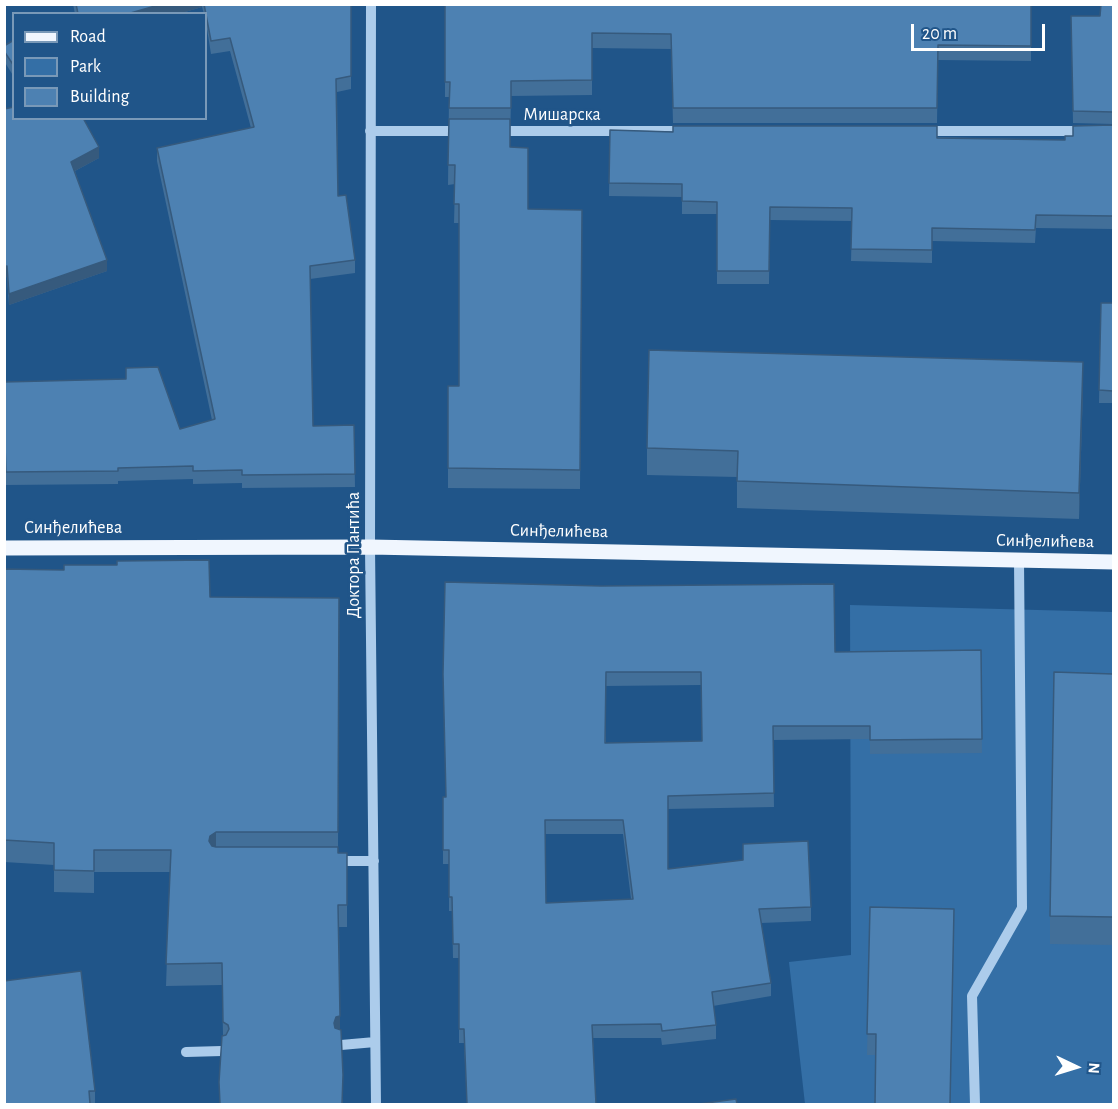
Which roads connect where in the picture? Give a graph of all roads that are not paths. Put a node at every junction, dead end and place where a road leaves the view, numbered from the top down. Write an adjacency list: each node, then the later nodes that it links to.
1 (371, 4): 2 (street, Доктора Пантића)
2 (370, 131): 3 (street); 8 (street, Доктора Пантића)
3 (478, 131)
4 (490, 131): 5 (street, Мишарска)
5 (694, 131)
6 (910, 131): 7 (street)
7 (1113, 131)
8 (370, 547): 9 (main road, Синђелићева); 10 (main road, Синђелићева); 13 (street, Доктора Пантића)
9 (4, 548)
10 (1019, 560): 11 (main road, Синђелићева); 19 (street)
11 (1113, 562)
12 (317, 861): 13 (street)
13 (374, 861): 14 (street, Доктора Пантића)
14 (375, 1042): 15 (street); 18 (street, Доктора Пантића)
15 (341, 1045)
16 (222, 1051): 17 (street)
17 (186, 1052)
18 (376, 1104)
19 (975, 1104)

